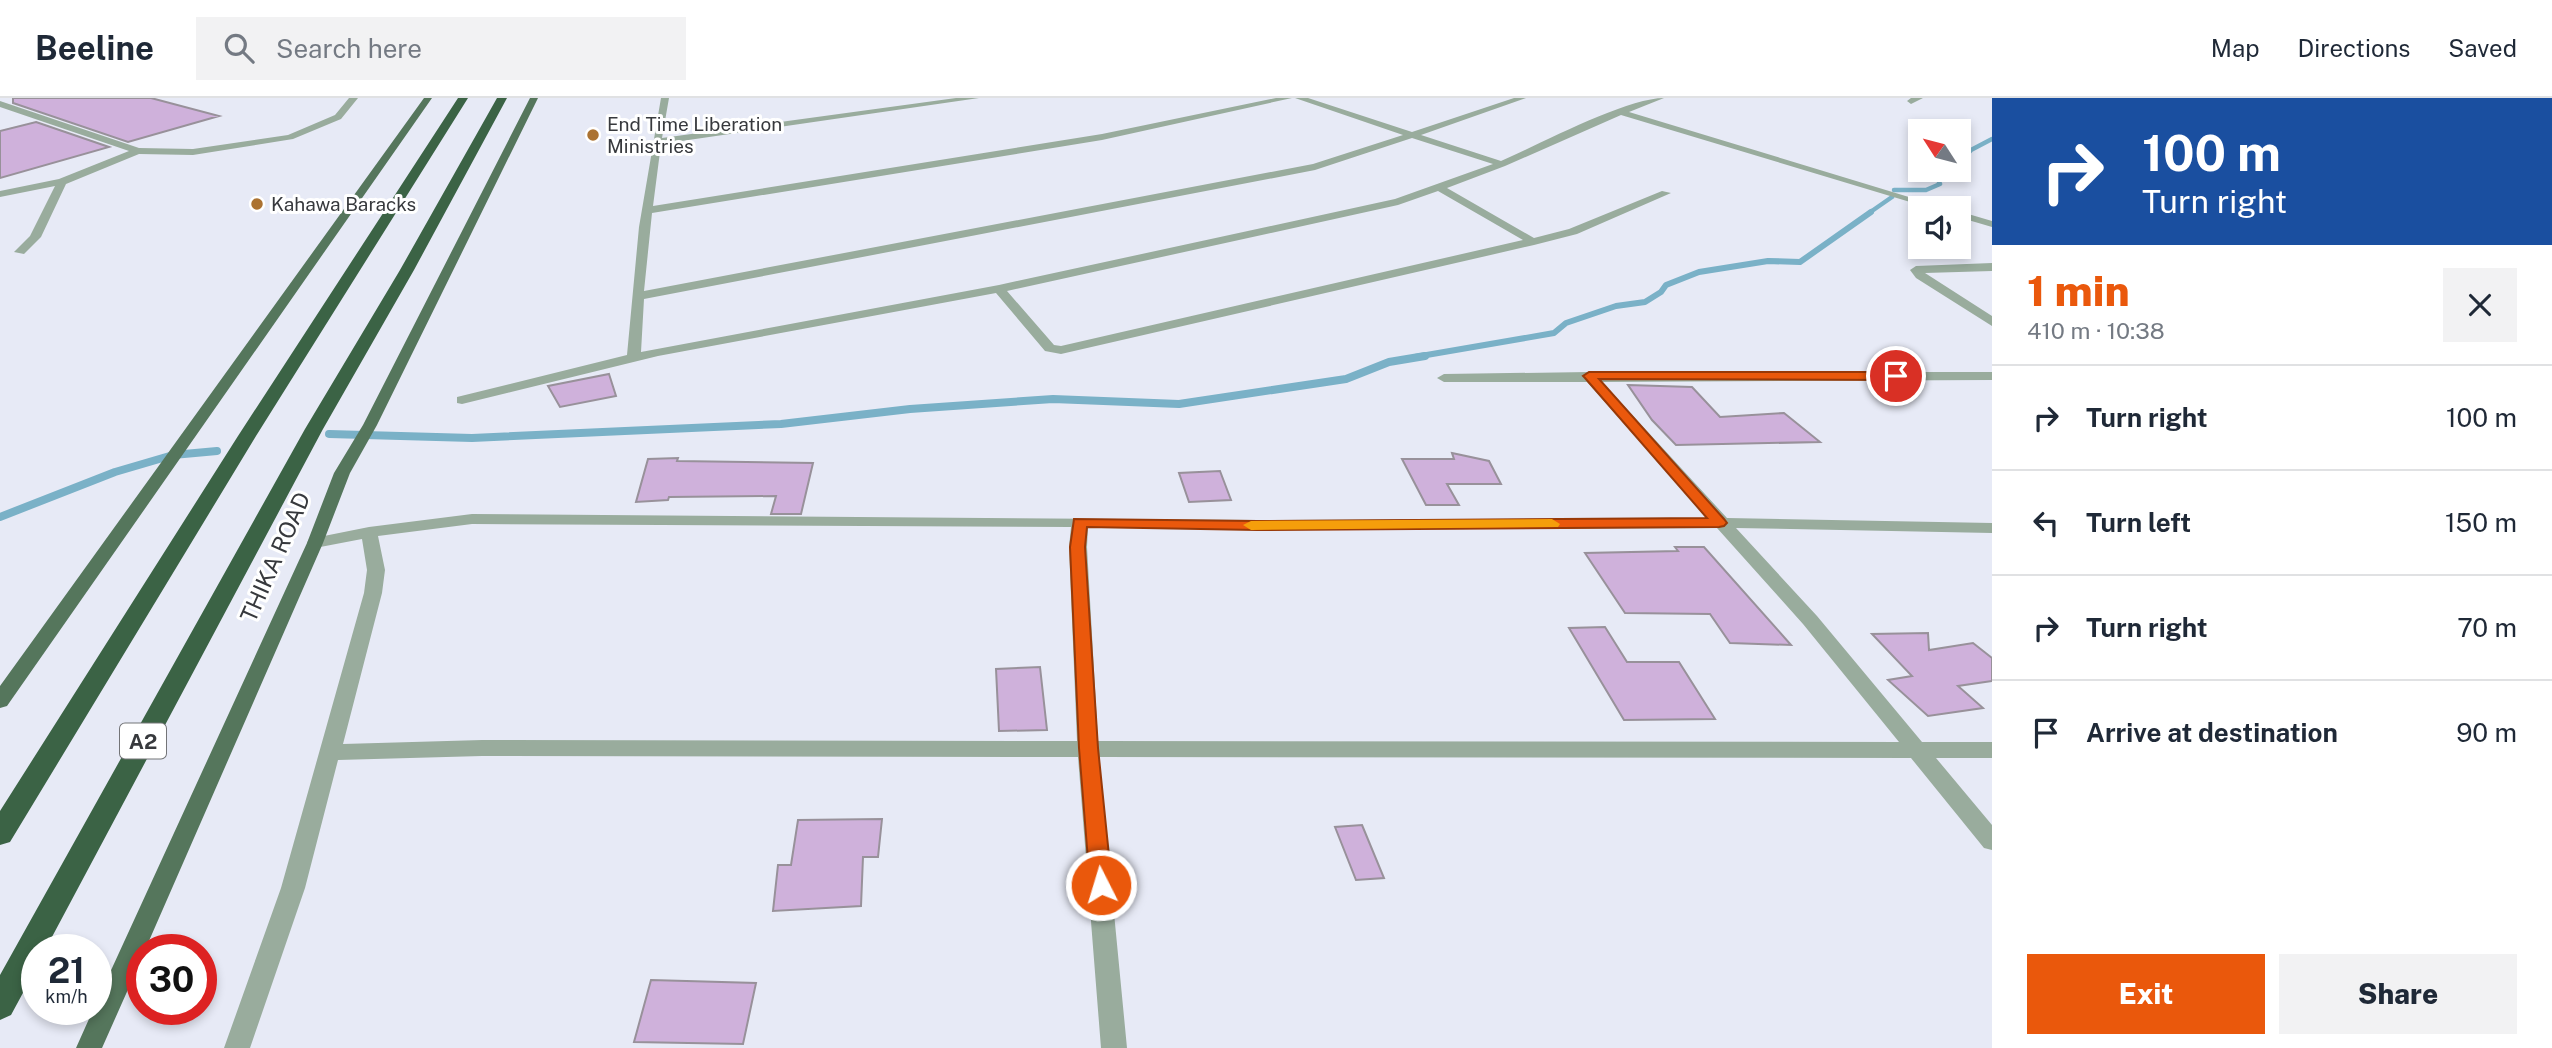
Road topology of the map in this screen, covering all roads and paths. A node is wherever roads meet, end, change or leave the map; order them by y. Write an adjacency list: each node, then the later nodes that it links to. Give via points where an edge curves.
1 (354, 98): 17 (street, via 338,117 290,137 193,152)
2 (428, 98): 43 (main road)
3 (463, 98): 48 (highway)
4 (502, 98): 50 (highway, THIKA ROAD / A2, via 314,429)
5 (534, 98): 42 (main road, THIKA ROAD, via 342,472)
6 (665, 98): 16 (street)
7 (975, 98): 16 (street)
8 (1288, 98): 24 (street, via 1102,137)
9 (1299, 98): 15 (street)
10 (1522, 98): 15 (street)
11 (1637, 98): 12 (street)
12 (1655, 100): 14 (street)
13 (0, 104): 17 (street)
14 (1620, 113): 18 (street); 23 (street)
15 (1414, 136): 18 (street); 31 (street, via 1315,167)
16 (656, 142): 24 (street)
17 (138, 151): 19 (street)
18 (1502, 164): 20 (street)
19 (62, 182): 22 (street); 28 (street, via 35,237)
20 (1440, 188): 27 (street); 30 (street, via 1398,202)
21 (1666, 193): 27 (street, via 1573,232)
22 (0, 194)
23 (1908, 198)
24 (649, 210): 31 (street)
25 (1971, 218): 26 (street)
26 (1992, 224)
27 (1534, 242): 30 (street, via 1061,350 1050,348)
28 (20, 252)
29 (1992, 268): 32 (street, via 1916,270)
30 (999, 289): 33 (street)
31 (638, 296): 33 (street)
32 (1992, 322)
33 (634, 357): 37 (street)
34 (1589, 376): 35 (street); 36 (street); 39 (street)
35 (1992, 376)
36 (1444, 378)
37 (462, 400)
38 (1080, 522): 39 (street); 41 (street, via 472,519); 44 (street)
39 (1719, 523): 40 (street); 45 (street, via 1810,620)
40 (1992, 528)
41 (369, 532): 42 (street); 47 (street, via 376,570 373,593)
42 (315, 543): 51 (main road, THIKA ROAD)
43 (0, 701)
44 (1088, 748): 45 (street); 47 (street); 53 (street)
45 (1919, 750): 46 (street); 49 (street)
46 (1992, 750)
47 (331, 752): 52 (street, via 293,888)
48 (0, 834)
49 (1992, 841)
50 (0, 1005)
51 (89, 1048)
52 (237, 1048)
53 (1114, 1048)

